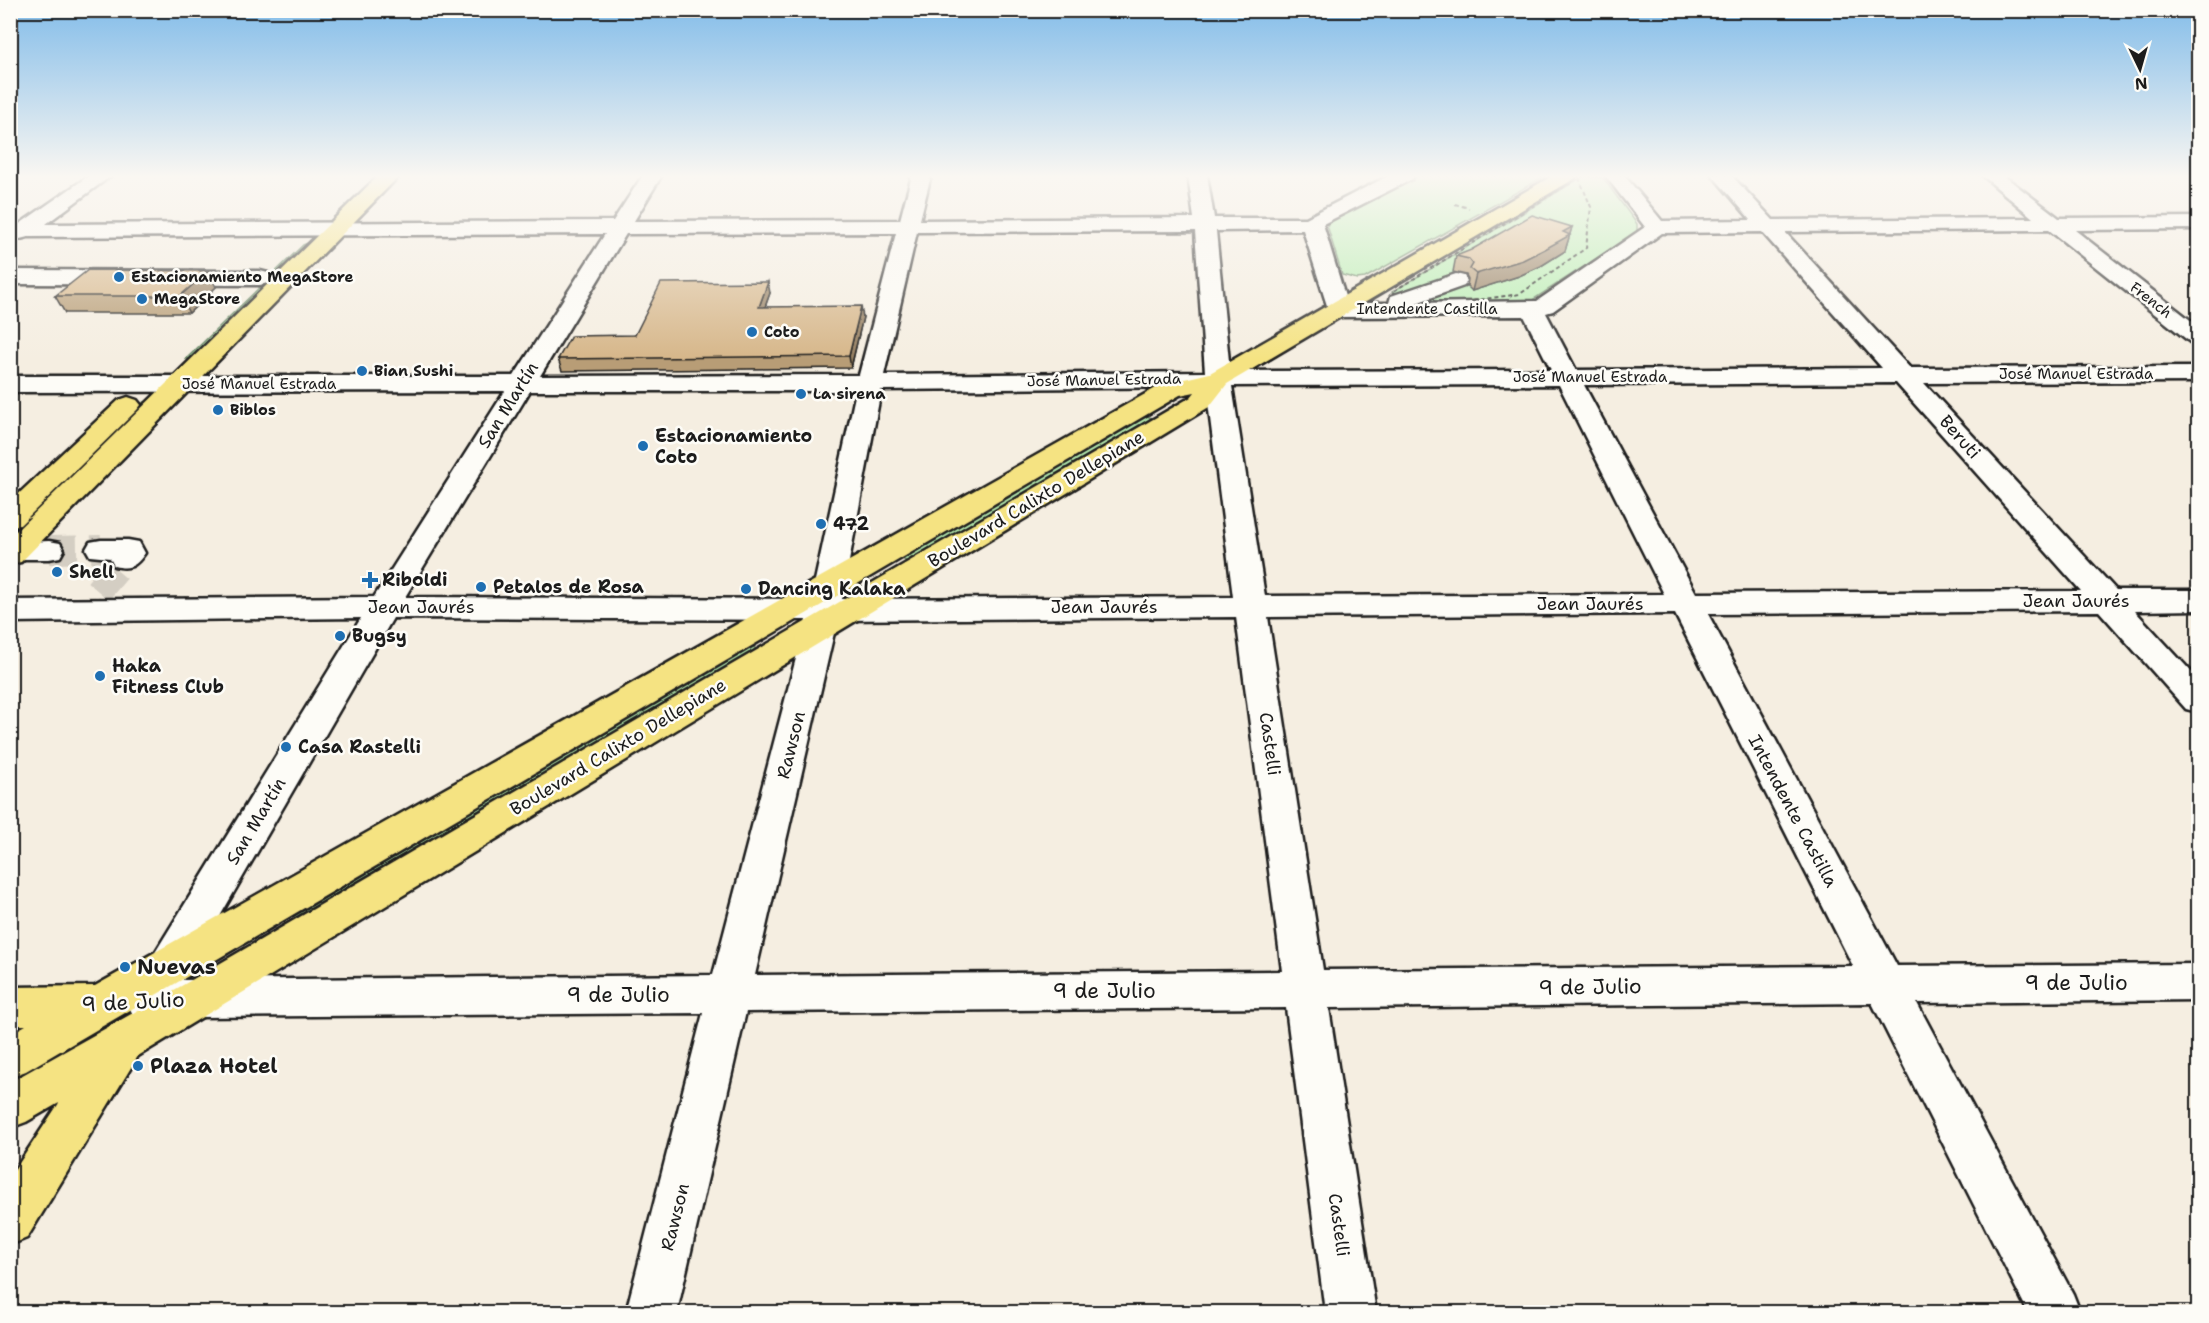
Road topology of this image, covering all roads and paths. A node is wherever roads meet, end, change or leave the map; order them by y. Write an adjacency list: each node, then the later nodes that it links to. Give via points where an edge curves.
1 (302, 237): 13 (main road)
2 (327, 237): 27 (main road)
3 (613, 237): 28 (street, San Martín)
4 (905, 237): 24 (street, Rawson)
5 (1206, 237): 23 (street, Castelli)
6 (1316, 237): 17 (street, Intendente Castilla)
7 (1466, 237): 17 (main road, Boulevard Calixto Dellepiane)
8 (1587, 237): 15 (path, via 1586,248 1521,294)
9 (1647, 237): 16 (street, Intendente Castilla, via 1545,306)
10 (1778, 237): 21 (street, Beruti)
11 (2070, 237): 19 (street, French)
12 (10, 277): 13 (street)
13 (260, 278): 26 (main road)
14 (1456, 281): 18 (street)
15 (1470, 301)
16 (1532, 309): 18 (street, Intendente Castilla); 22 (street, Intendente Castilla)
17 (1338, 310): 18 (street, Intendente Castilla); 23 (main road, Boulevard Calixto Dellepiane)
18 (1375, 310)
19 (2199, 337)
20 (2199, 374): 21 (street, José Manuel Estrada)
21 (1903, 375): 22 (street, José Manuel Estrada); 33 (street, Beruti)
22 (1567, 377): 23 (street, José Manuel Estrada); 34 (street, Intendente Castilla)
23 (1218, 379): 24 (street, José Manuel Estrada); 35 (street, Castelli); 37 (main road, Boulevard Calixto Dellepiane, via 1172,389)
24 (870, 383): 28 (street, José Manuel Estrada); 37 (street, Rawson)
25 (10, 384): 26 (street, José Manuel Estrada)
26 (150, 384): 27 (street, José Manuel Estrada); 29 (main road)
27 (181, 384): 28 (street, José Manuel Estrada); 31 (main road)
28 (522, 384): 36 (street, San Martín)
29 (10, 519)
30 (49, 550): 31 (street)
31 (13, 553)
32 (2199, 600): 33 (street, Jean Jaurés)
33 (2108, 601): 34 (street, Jean Jaurés); 39 (street, Beruti)
34 (1685, 603): 35 (street, Jean Jaurés); 42 (street, Intendente Castilla)
35 (1250, 606): 37 (street, Jean Jaurés); 43 (street, Castelli)
36 (383, 607): 37 (street, Jean Jaurés); 38 (street, Jean Jaurés, via 90,600); 40 (street, San Martín)
37 (822, 608): 40 (main road, Boulevard Calixto Dellepiane); 44 (street, Rawson); 45 (main road, Boulevard Calixto Dellepiane)
38 (10, 610)
39 (2199, 700)
40 (170, 964): 46 (street, San Martín); 48 (main road, Boulevard Calixto Dellepiane)
41 (2199, 982): 42 (street, 9 de Julio)
42 (1884, 984): 43 (street, 9 de Julio); 54 (street, Intendente Castilla)
43 (1305, 989): 44 (street, 9 de Julio); 53 (street, Castelli)
44 (729, 994): 45 (street, 9 de Julio); 52 (street, Rawson)
45 (198, 998): 46 (street, 9 de Julio); 48 (main road, Boulevard Calixto Dellepiane)
46 (148, 1002): 48 (main road, San Martín)
47 (10, 1006): 48 (main road, 9 de Julio)
48 (114, 1022): 49 (main road, Boulevard Calixto Dellepiane); 50 (main road, Boulevard Calixto Dellepiane); 51 (main road, San Martín)
49 (10, 1057)
50 (10, 1107)
51 (10, 1221)
52 (651, 1312)
53 (1351, 1312)
54 (2055, 1312)

